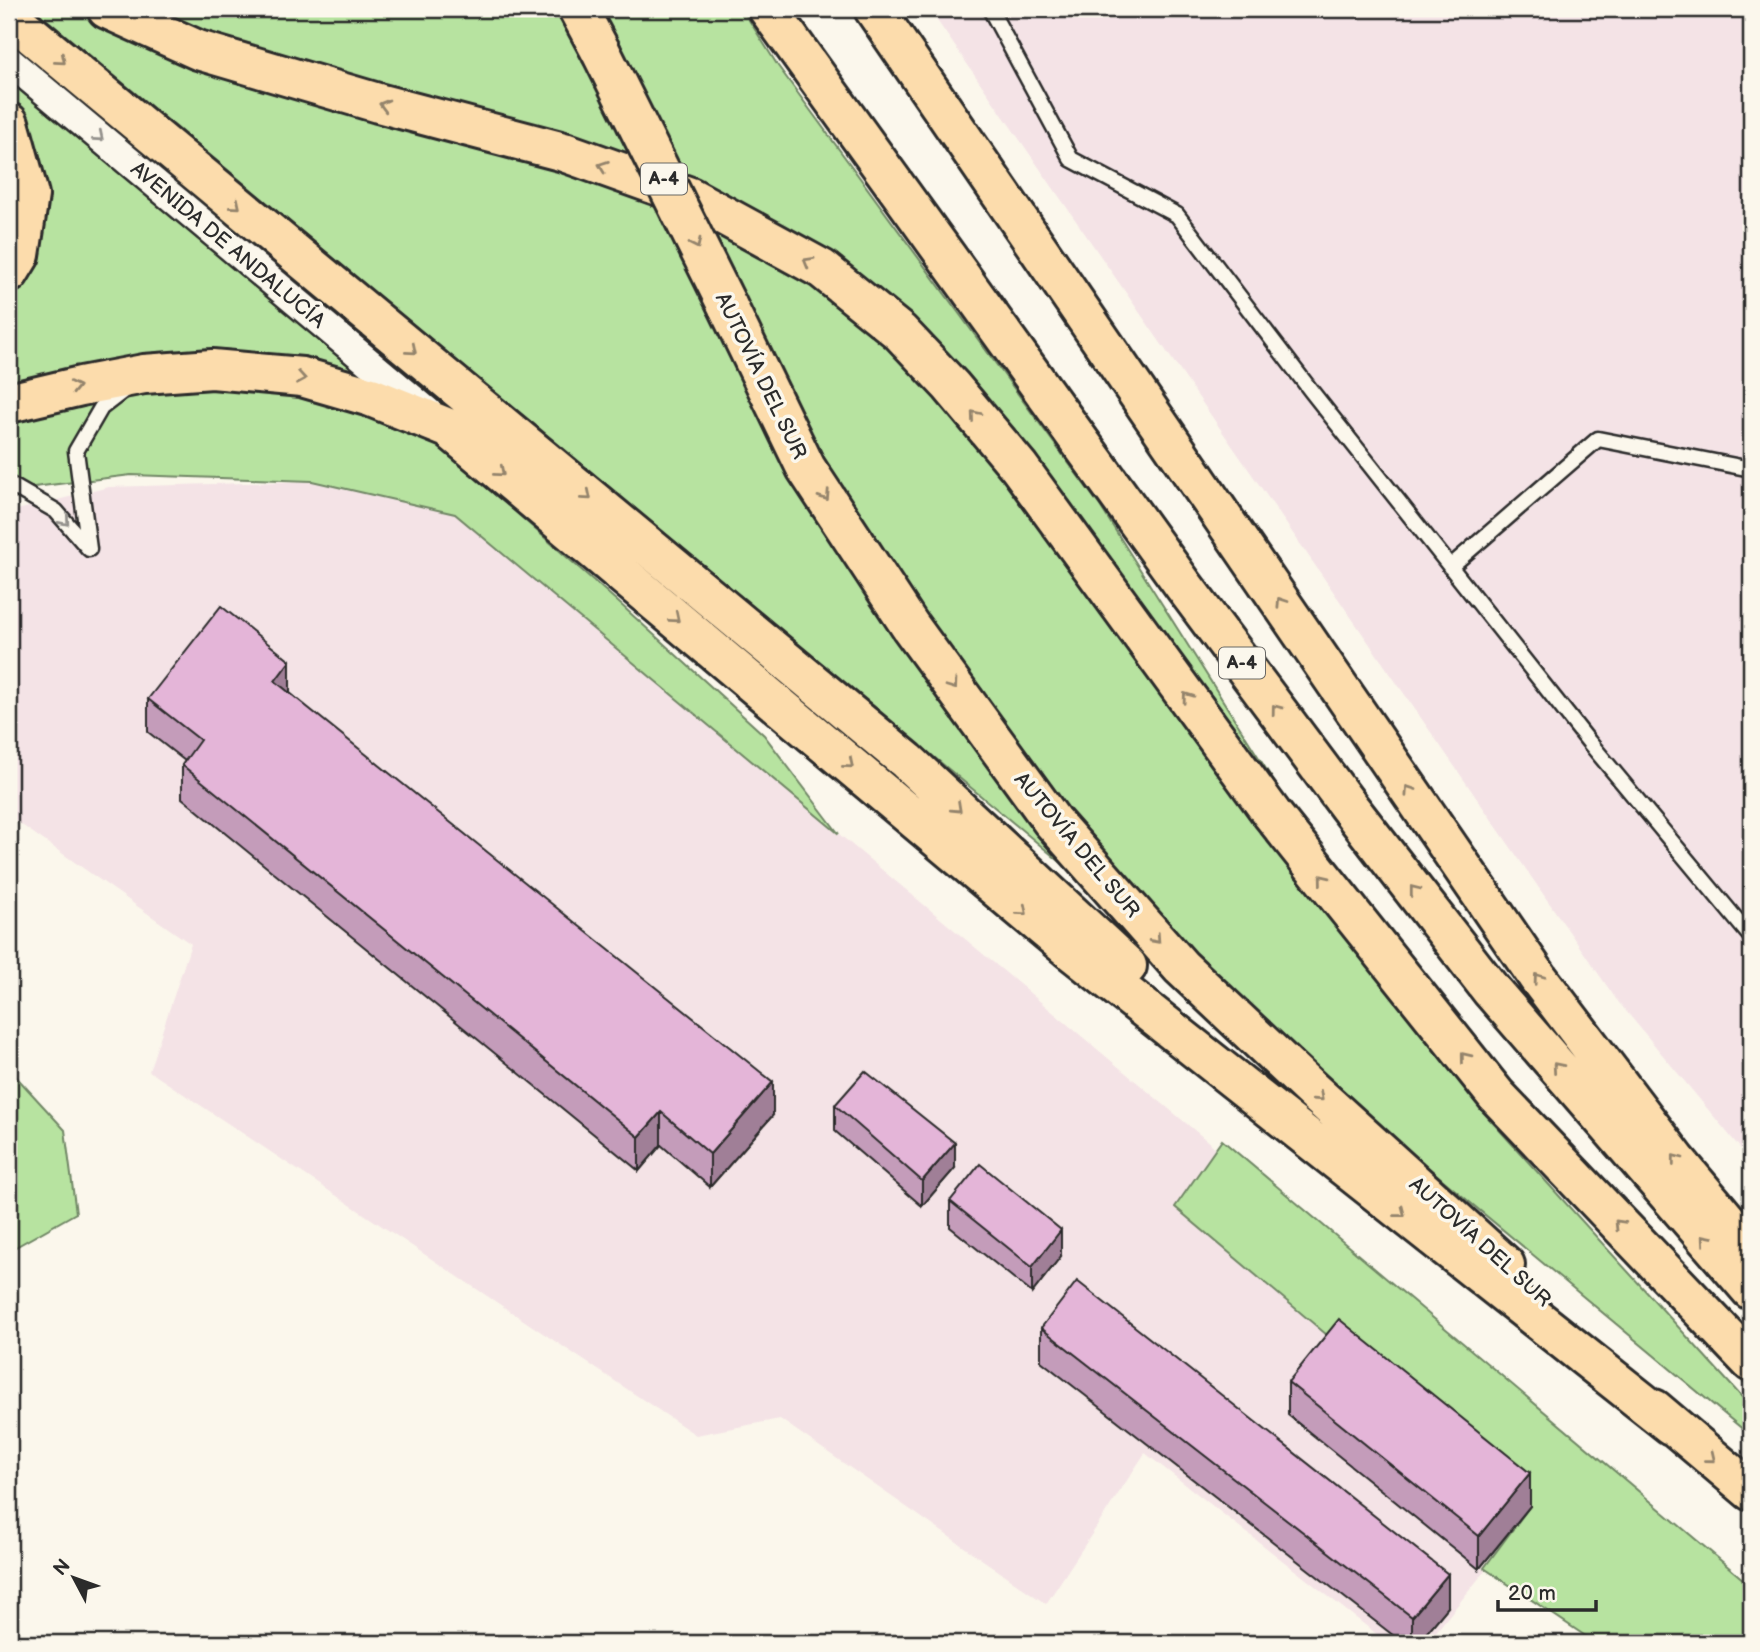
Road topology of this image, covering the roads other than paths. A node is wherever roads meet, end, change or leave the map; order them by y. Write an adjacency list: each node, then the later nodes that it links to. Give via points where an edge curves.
1 (107, 9): 20 (highway, one-way to 1, via 1496,1095 1272,814 1019,467 900,332 821,270 690,197 564,152 198,50)
2 (578, 9): 21 (highway, AUTOVÍA DEL SUR / A-4, one-way to 21, bridge, via 806,468 910,626 1052,821 1181,967 1549,1306)
3 (768, 9): 19 (highway, A-4, one-way to 3, via 1491,990 1349,807)
4 (990, 9): 15 (lane, via 1071,159 1177,215)
5 (9, 16): 17 (highway, one-way to 17, via 907,761)
6 (883, 19): 18 (highway, one-way to 6, via 1677,1161 1539,979)
7 (9, 61): 12 (street, AVENIDA DE ANDALUCÍA, one-way to 12)
8 (9, 122): 9 (highway, via 29,195 20,255)
9 (9, 273)
10 (144, 374): 11 (highway, one-way to 10); 12 (highway, one-way to 12, via 212,369 302,377 371,397); 14 (lane, one-way to 10, via 56,511 89,549 76,452 101,408)
11 (9, 403)
12 (448, 428): 17 (highway, one-way to 17, via 1068,948)
13 (1751, 469): 15 (lane, via 1598,439)
14 (9, 484)
15 (1450, 567): 16 (lane)
16 (1751, 937)
17 (1347, 1171): 21 (highway, one-way to 21)
18 (1751, 1248)
19 (1751, 1290)
20 (1751, 1362)
21 (1671, 1425): 22 (highway, AUTOVÍA DEL SUR / A-4, one-way to 22)
22 (1751, 1491)

